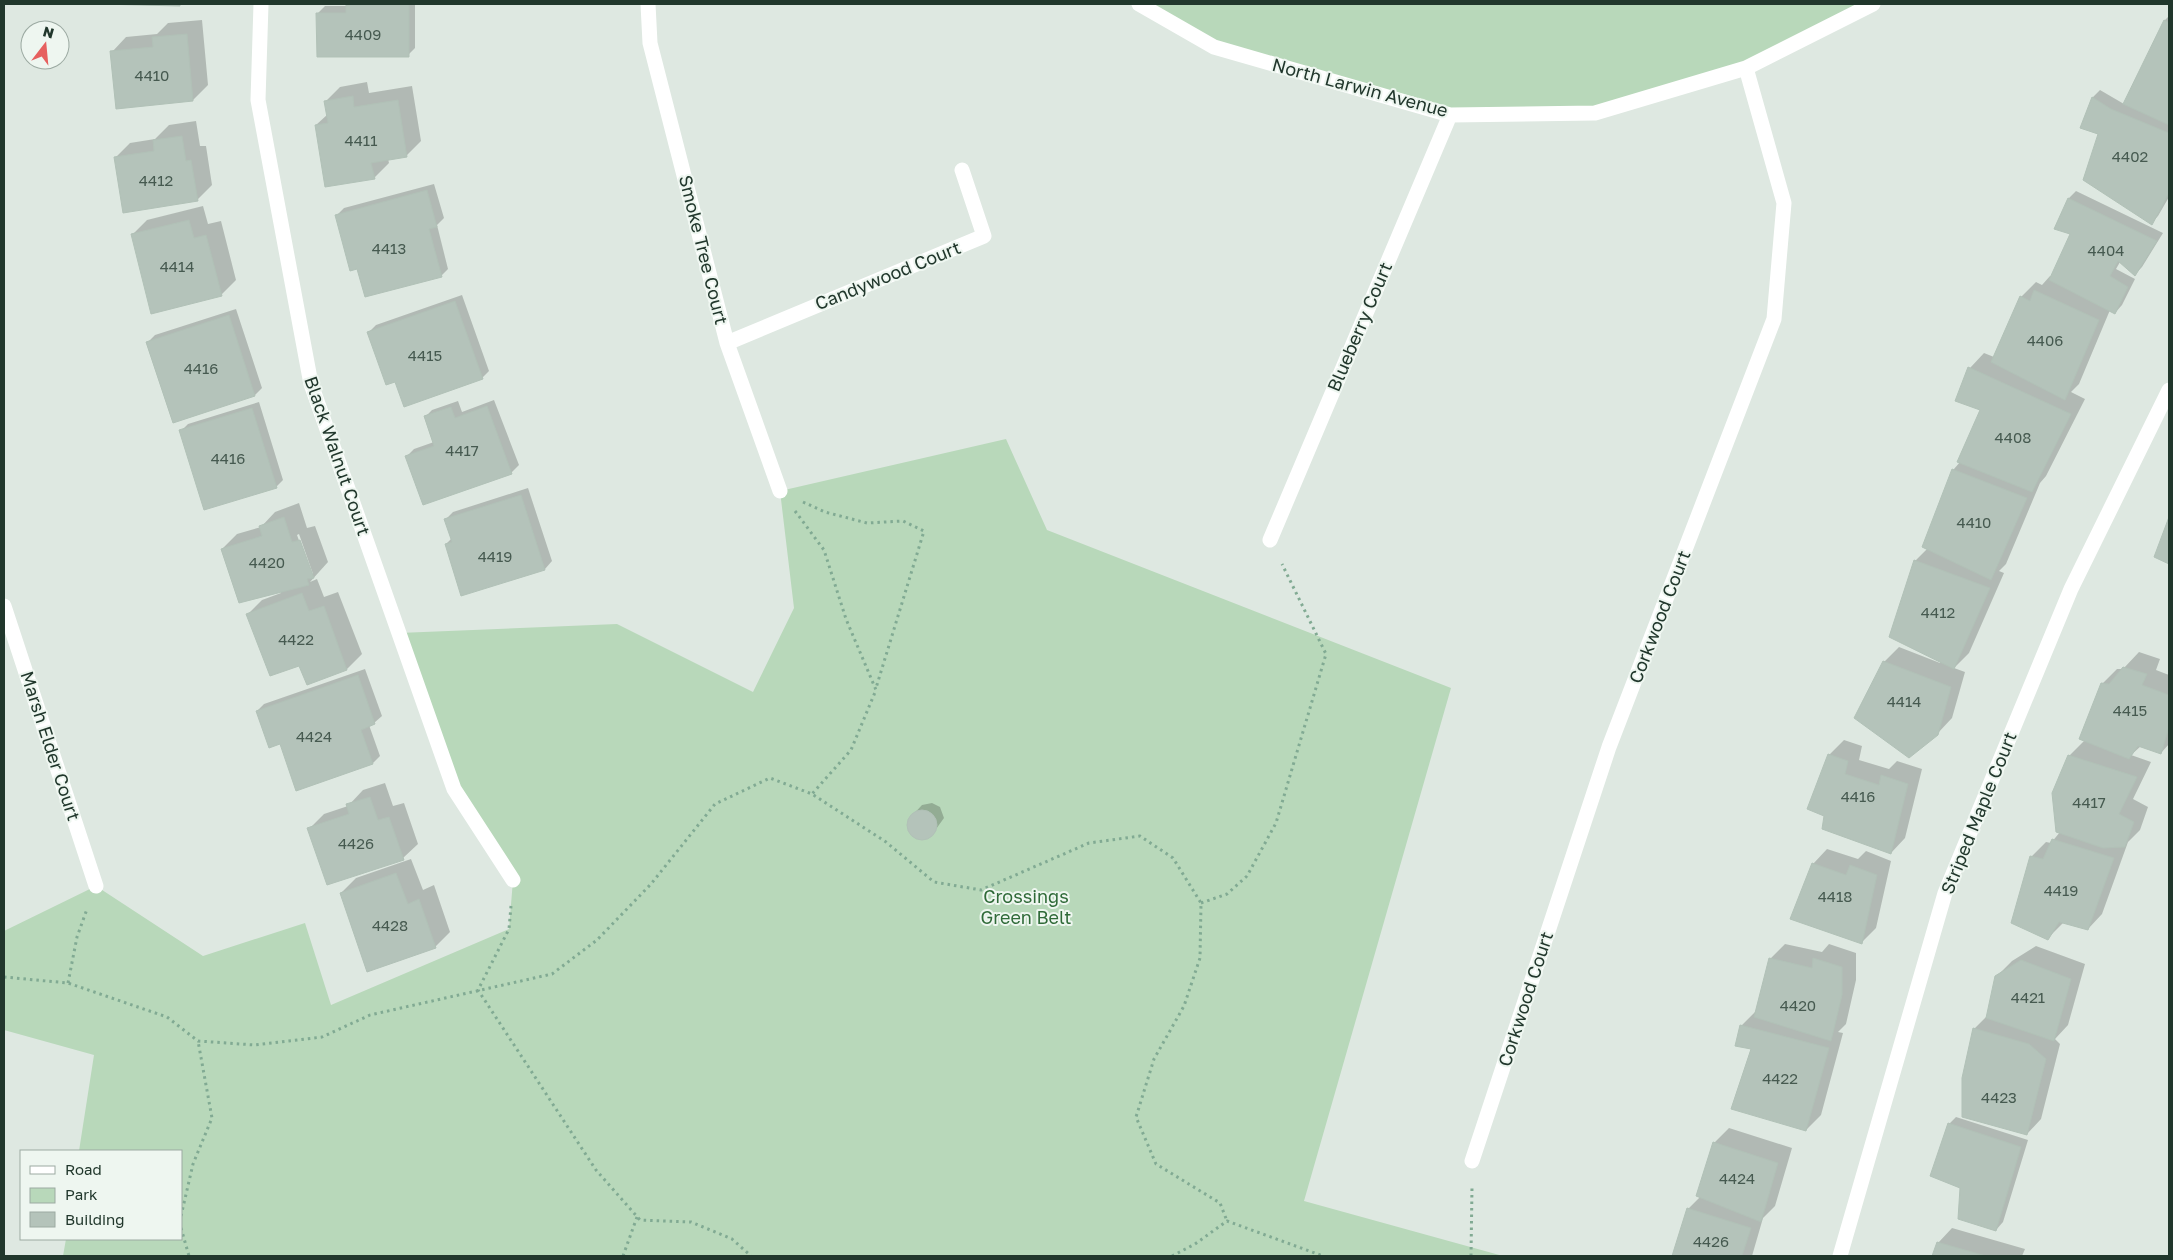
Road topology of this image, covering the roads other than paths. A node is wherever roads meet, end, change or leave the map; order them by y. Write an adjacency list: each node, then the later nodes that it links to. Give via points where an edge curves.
1 (261, 4): 13 (street, Black Walnut Court, via 258,100 310,384 454,790)
2 (648, 4): 8 (street, Smoke Tree Court, via 650,43)
3 (1139, 4): 6 (street, North Larwin Avenue, via 1214,47)
4 (1873, 4): 5 (street, North Larwin Avenue)
5 (1746, 68): 6 (street, North Larwin Avenue, via 1594,113); 15 (street, Corkwood Court, via 1784,203 1774,319 1609,747)
6 (1450, 115): 11 (street, Blueberry Court)
7 (962, 170): 8 (street, Candywood Court, via 984,236)
8 (727, 343): 10 (street, Smoke Tree Court)
9 (2169, 390): 16 (street, Striped Maple Court, via 2072,588 1945,893)
10 (780, 491)
11 (1270, 540)
12 (4, 606): 14 (street, Marsh Elder Court)
13 (513, 880)
14 (96, 886)
15 (1472, 1161)
16 (1840, 1256)

